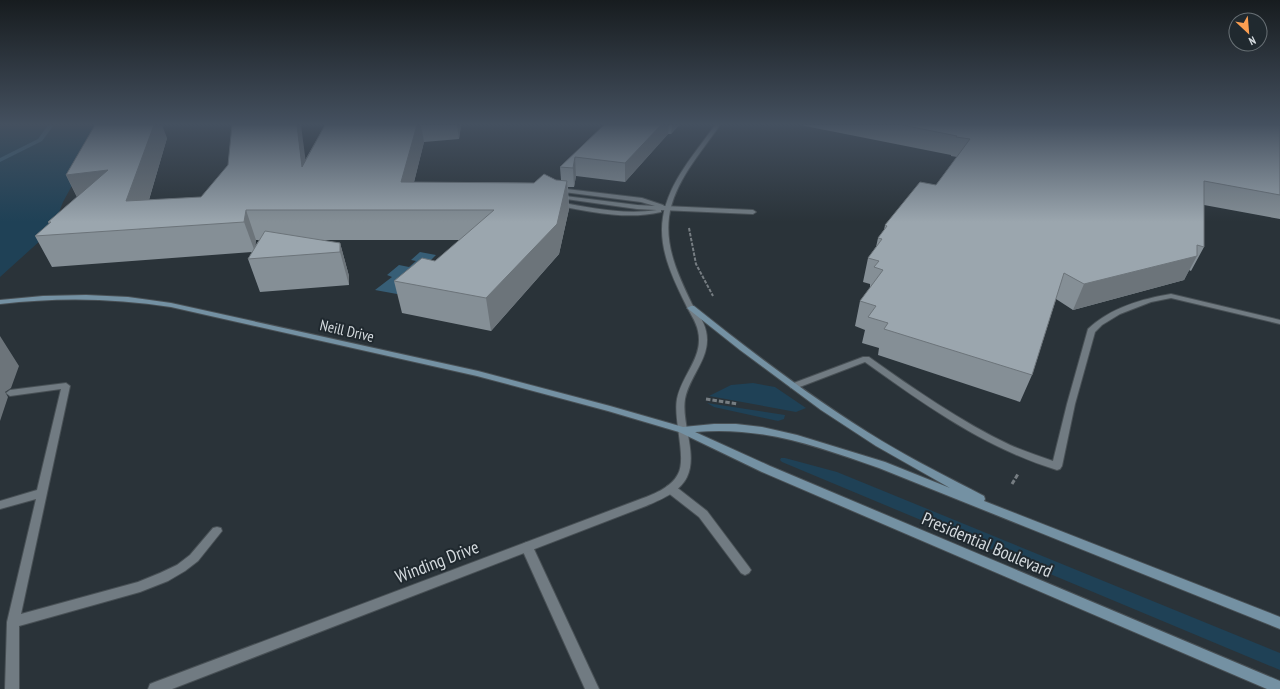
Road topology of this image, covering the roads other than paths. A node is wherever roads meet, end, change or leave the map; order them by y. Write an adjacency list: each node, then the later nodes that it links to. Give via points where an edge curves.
1 (696, 157): 4 (street, via 678,183)
2 (550, 192): 4 (street, via 561,197)
3 (551, 201): 4 (street, via 575,207 633,213 648,214)
4 (668, 209): 5 (street); 7 (street, via 668,256)
5 (753, 212)
6 (0, 302): 11 (main road, Neill Drive, via 79,296 171,305 485,376)
7 (691, 308): 9 (main road); 11 (street, via 703,332 703,343 701,355 681,398)
8 (1280, 322): 9 (street, via 1171,296 1150,300 1117,312 1099,323 1091,331 1057,466 1008,448 976,432 894,380 866,359)
9 (794, 386): 15 (main road, via 874,440)
10 (10, 393): 13 (street, via 66,386)
11 (682, 430): 12 (street, Winding Drive, via 686,453 683,476); 15 (main road, via 743,428 782,433 882,465); 21 (main road, Presidential Boulevard, via 766,469)
12 (671, 489): 17 (street, Winding Drive, via 642,503); 18 (street, via 703,514)
13 (41, 493): 14 (street); 19 (street)
14 (0, 505)
15 (1016, 518): 20 (main road)
16 (217, 532): 19 (street, via 194,558 164,577 140,587)
17 (527, 547): 23 (street, Winding Drive); 24 (street)
18 (745, 570)
19 (13, 622): 22 (street)
20 (1280, 623)
21 (1280, 688)
22 (12, 689)
23 (155, 689)
24 (592, 689)

